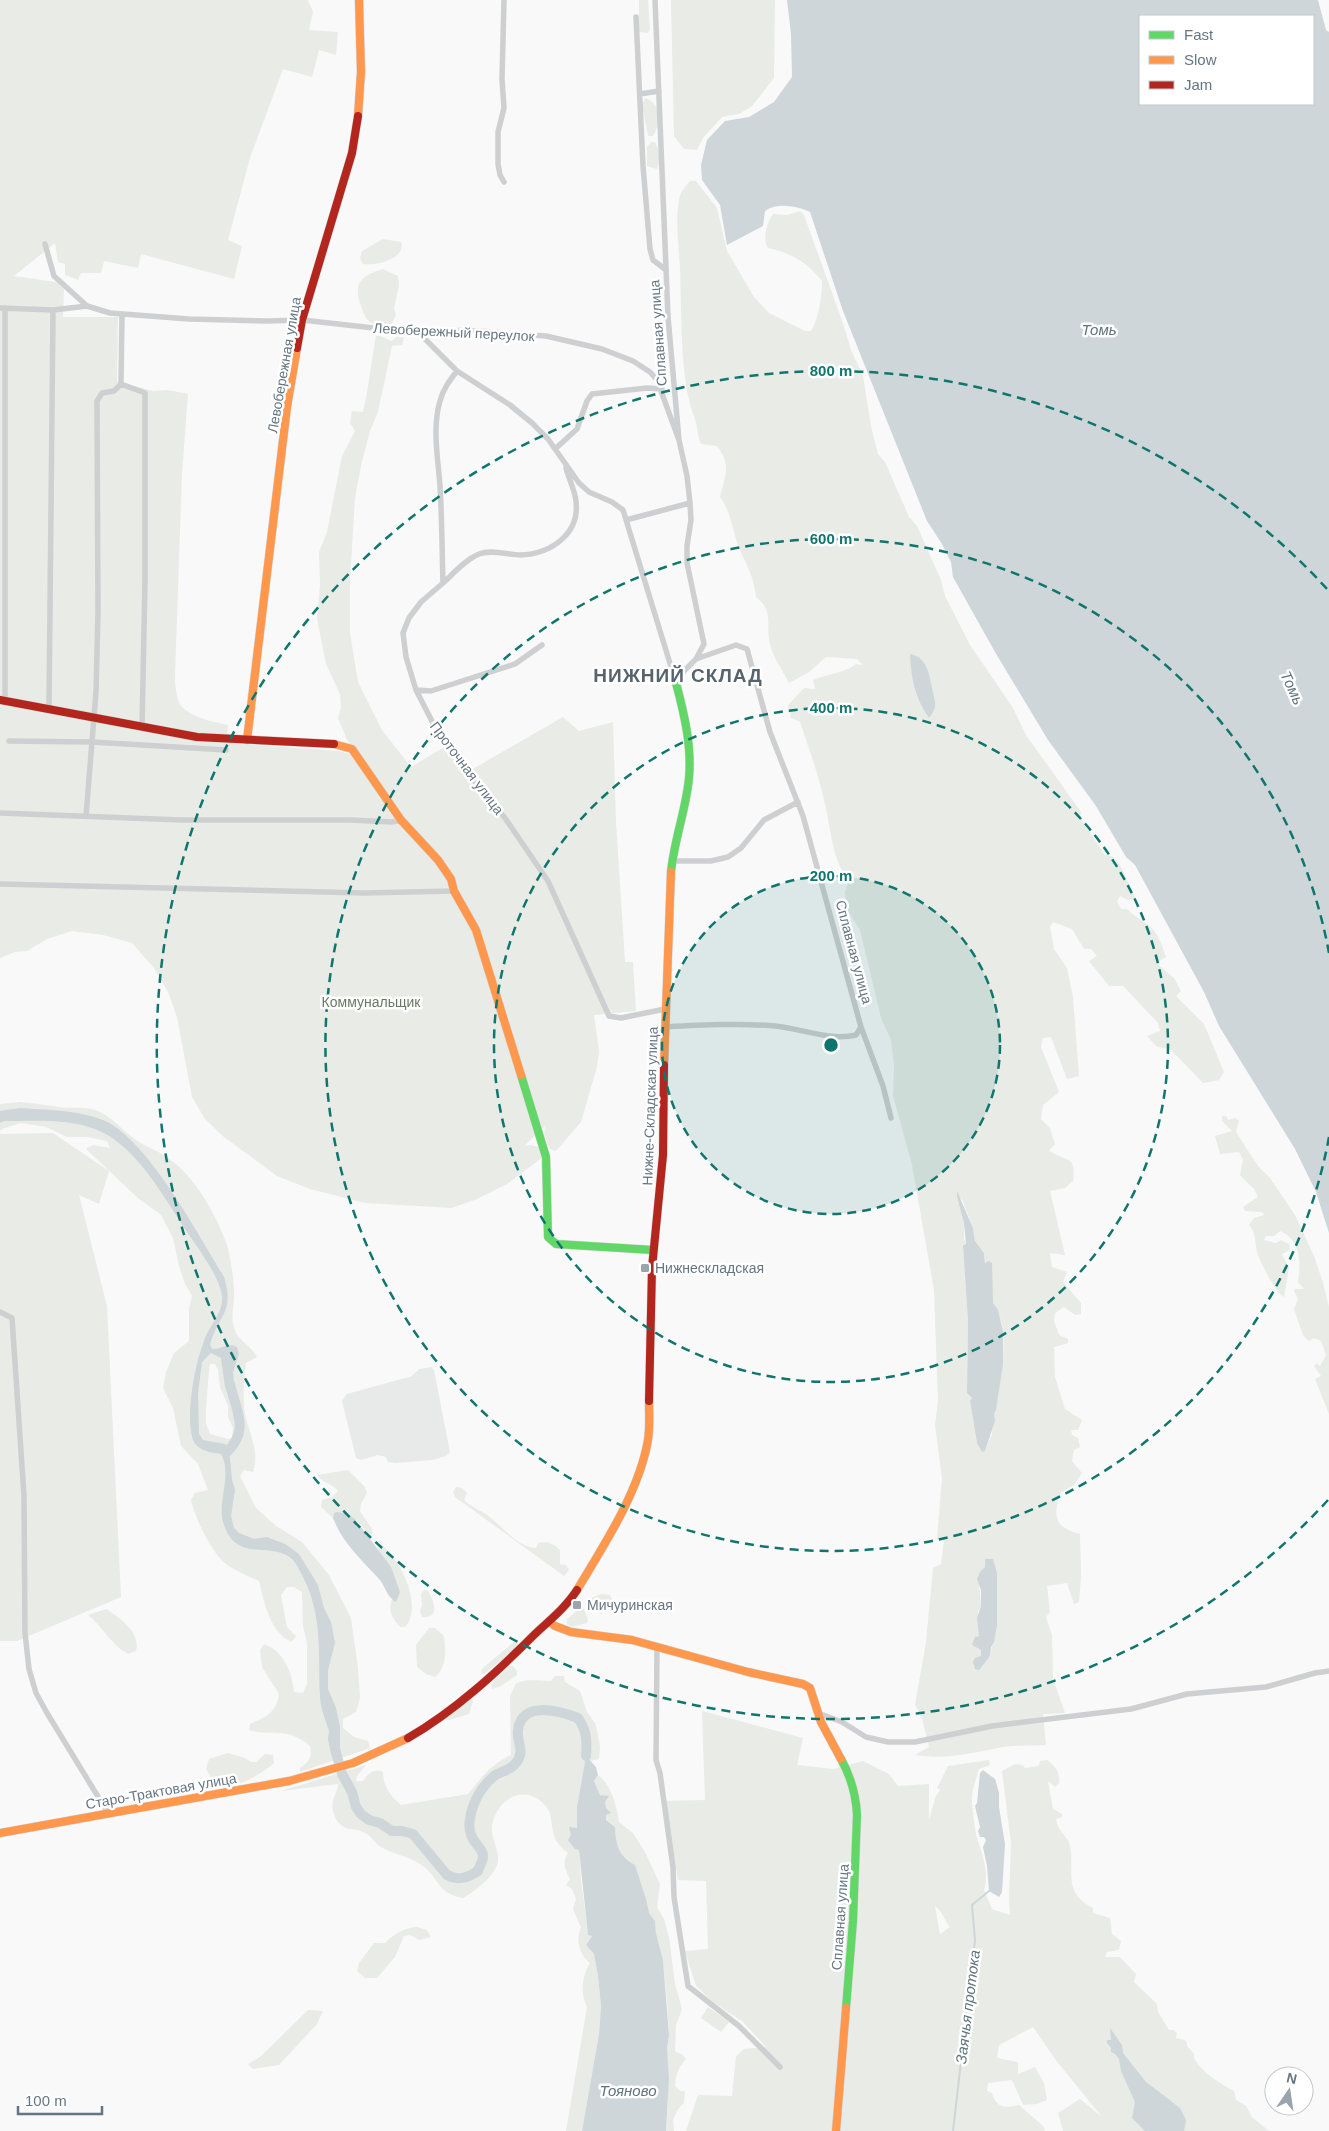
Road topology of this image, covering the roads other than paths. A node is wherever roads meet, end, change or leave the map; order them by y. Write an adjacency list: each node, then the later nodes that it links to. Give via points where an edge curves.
1 (359, 0): 14 (street, Левобережная улица, via 361,72 358,121 352,152)
2 (504, 0): 7 (street, via 504,108 498,132 498,164)
3 (655, 0): 5 (street, Сплавная улица)
4 (636, 16): 6 (street)
5 (659, 91): 6 (street); 9 (street, Сплавная улица)
6 (640, 94): 9 (street, via 650,254)
7 (504, 182)
8 (45, 244): 10 (street, via 54,276)
9 (666, 270): 19 (street, Сплавная улица)
10 (87, 306): 12 (street); 13 (street, Левобережный переулок)
11 (2, 308): 12 (street); 29 (street)
12 (53, 310): 30 (street)
13 (122, 314): 14 (street, Левобережный переулок, via 268,322); 17 (street)
14 (302, 320): 15 (street, Левобережный переулок); 33 (street, Левобережная улица, via 287,408)
15 (419, 333): 16 (street); 18 (street, Левобережный переулок, via 466,330 546,336 576,342 633,360 650,372)
16 (457, 371): 20 (street, via 510,404); 24 (street, via 447,384 437,416)
17 (121, 384): 31 (street, via 114,391 102,393 96,401 98,612); 32 (street, via 145,393)
18 (662, 389): 19 (street, Левобережный переулок); 20 (street, via 592,394 578,429)
19 (680, 440): 22 (street, Сплавная улица)
20 (555, 449): 21 (street)
21 (565, 464): 23 (street, via 589,492 618,505); 24 (street, Проточная улица, via 576,510 573,526 563,538 548,550 535,553 479,554)
22 (690, 503): 23 (street); 26 (street, Сплавная улица, via 686,563 704,644)
23 (626, 520): 27 (street)
24 (443, 583): 28 (street, Проточная улица, via 421,602 403,633)
25 (542, 645): 28 (street, via 515,664 431,691)
26 (696, 659): 27 (street); 37 (street, Сплавная улица, via 736,646 747,650 770,732)
27 (676, 683): 41 (street, Нижне-Складская улица, via 685,717 690,762 687,797)
28 (416, 690): 44 (street, Проточная улица, via 435,727 536,860 609,1016 621,1018)
29 (2, 700): 30 (street)
30 (49, 708): 31 (street)
31 (94, 718): 32 (street); 35 (street)
32 (142, 727): 33 (street, via 197,737)
33 (247, 740): 40 (street, via 345,745 352,749)
34 (10, 741): 35 (street)
35 (92, 742): 36 (street); 39 (street)
36 (226, 750)
37 (798, 802): 41 (street, via 764,820 741,848 728,857 711,861); 46 (street, Сплавная улица)
38 (0, 813): 39 (street)
39 (86, 816): 40 (street, via 181,820)
40 (401, 820): 43 (street, via 438,860 451,879)
41 (672, 861): 44 (street, Нижне-Складская улица)
42 (0, 884): 43 (street, via 354,893)
43 (454, 891): 48 (street, via 476,930 544,1151 548,1168 548,1237 556,1244)
44 (665, 1009): 45 (street, Нижне-Складская улица)
45 (664, 1026): 46 (street, via 760,1025 838,1037 856,1035); 48 (street, Нижне-Складская улица, via 663,1155)
46 (861, 1027): 47 (street, Сплавная улица)
47 (891, 1118)
48 (653, 1250): 50 (street, Нижне-Складская улица, via 646,1453 634,1486 606,1542 569,1602)
49 (0, 1312): 55 (street, via 12,1318 24,1496 25,1633 29,1669 47,1714)
50 (549, 1622): 51 (street, Сплавная улица, via 562,1630 617,1637); 54 (street, Нижне-Складская улица, via 457,1704 410,1737)
51 (657, 1648): 53 (street, Сплавная улица, via 804,1685 810,1688); 57 (street, via 656,1760 688,1986 739,2026)
52 (1329, 1671): 53 (street, via 1266,1687 1187,1694 1131,1710 992,1726 915,1742 871,1739)
53 (818, 1713): 58 (street, Сплавная улица, via 850,1775 857,1815 853,1921)
54 (354, 1763): 55 (street, Старо-Трактовая улица, via 289,1781)
55 (108, 1813): 56 (street, Старо-Трактовая улица)
56 (0, 1833)
57 (780, 2067)
58 (836, 2131)

